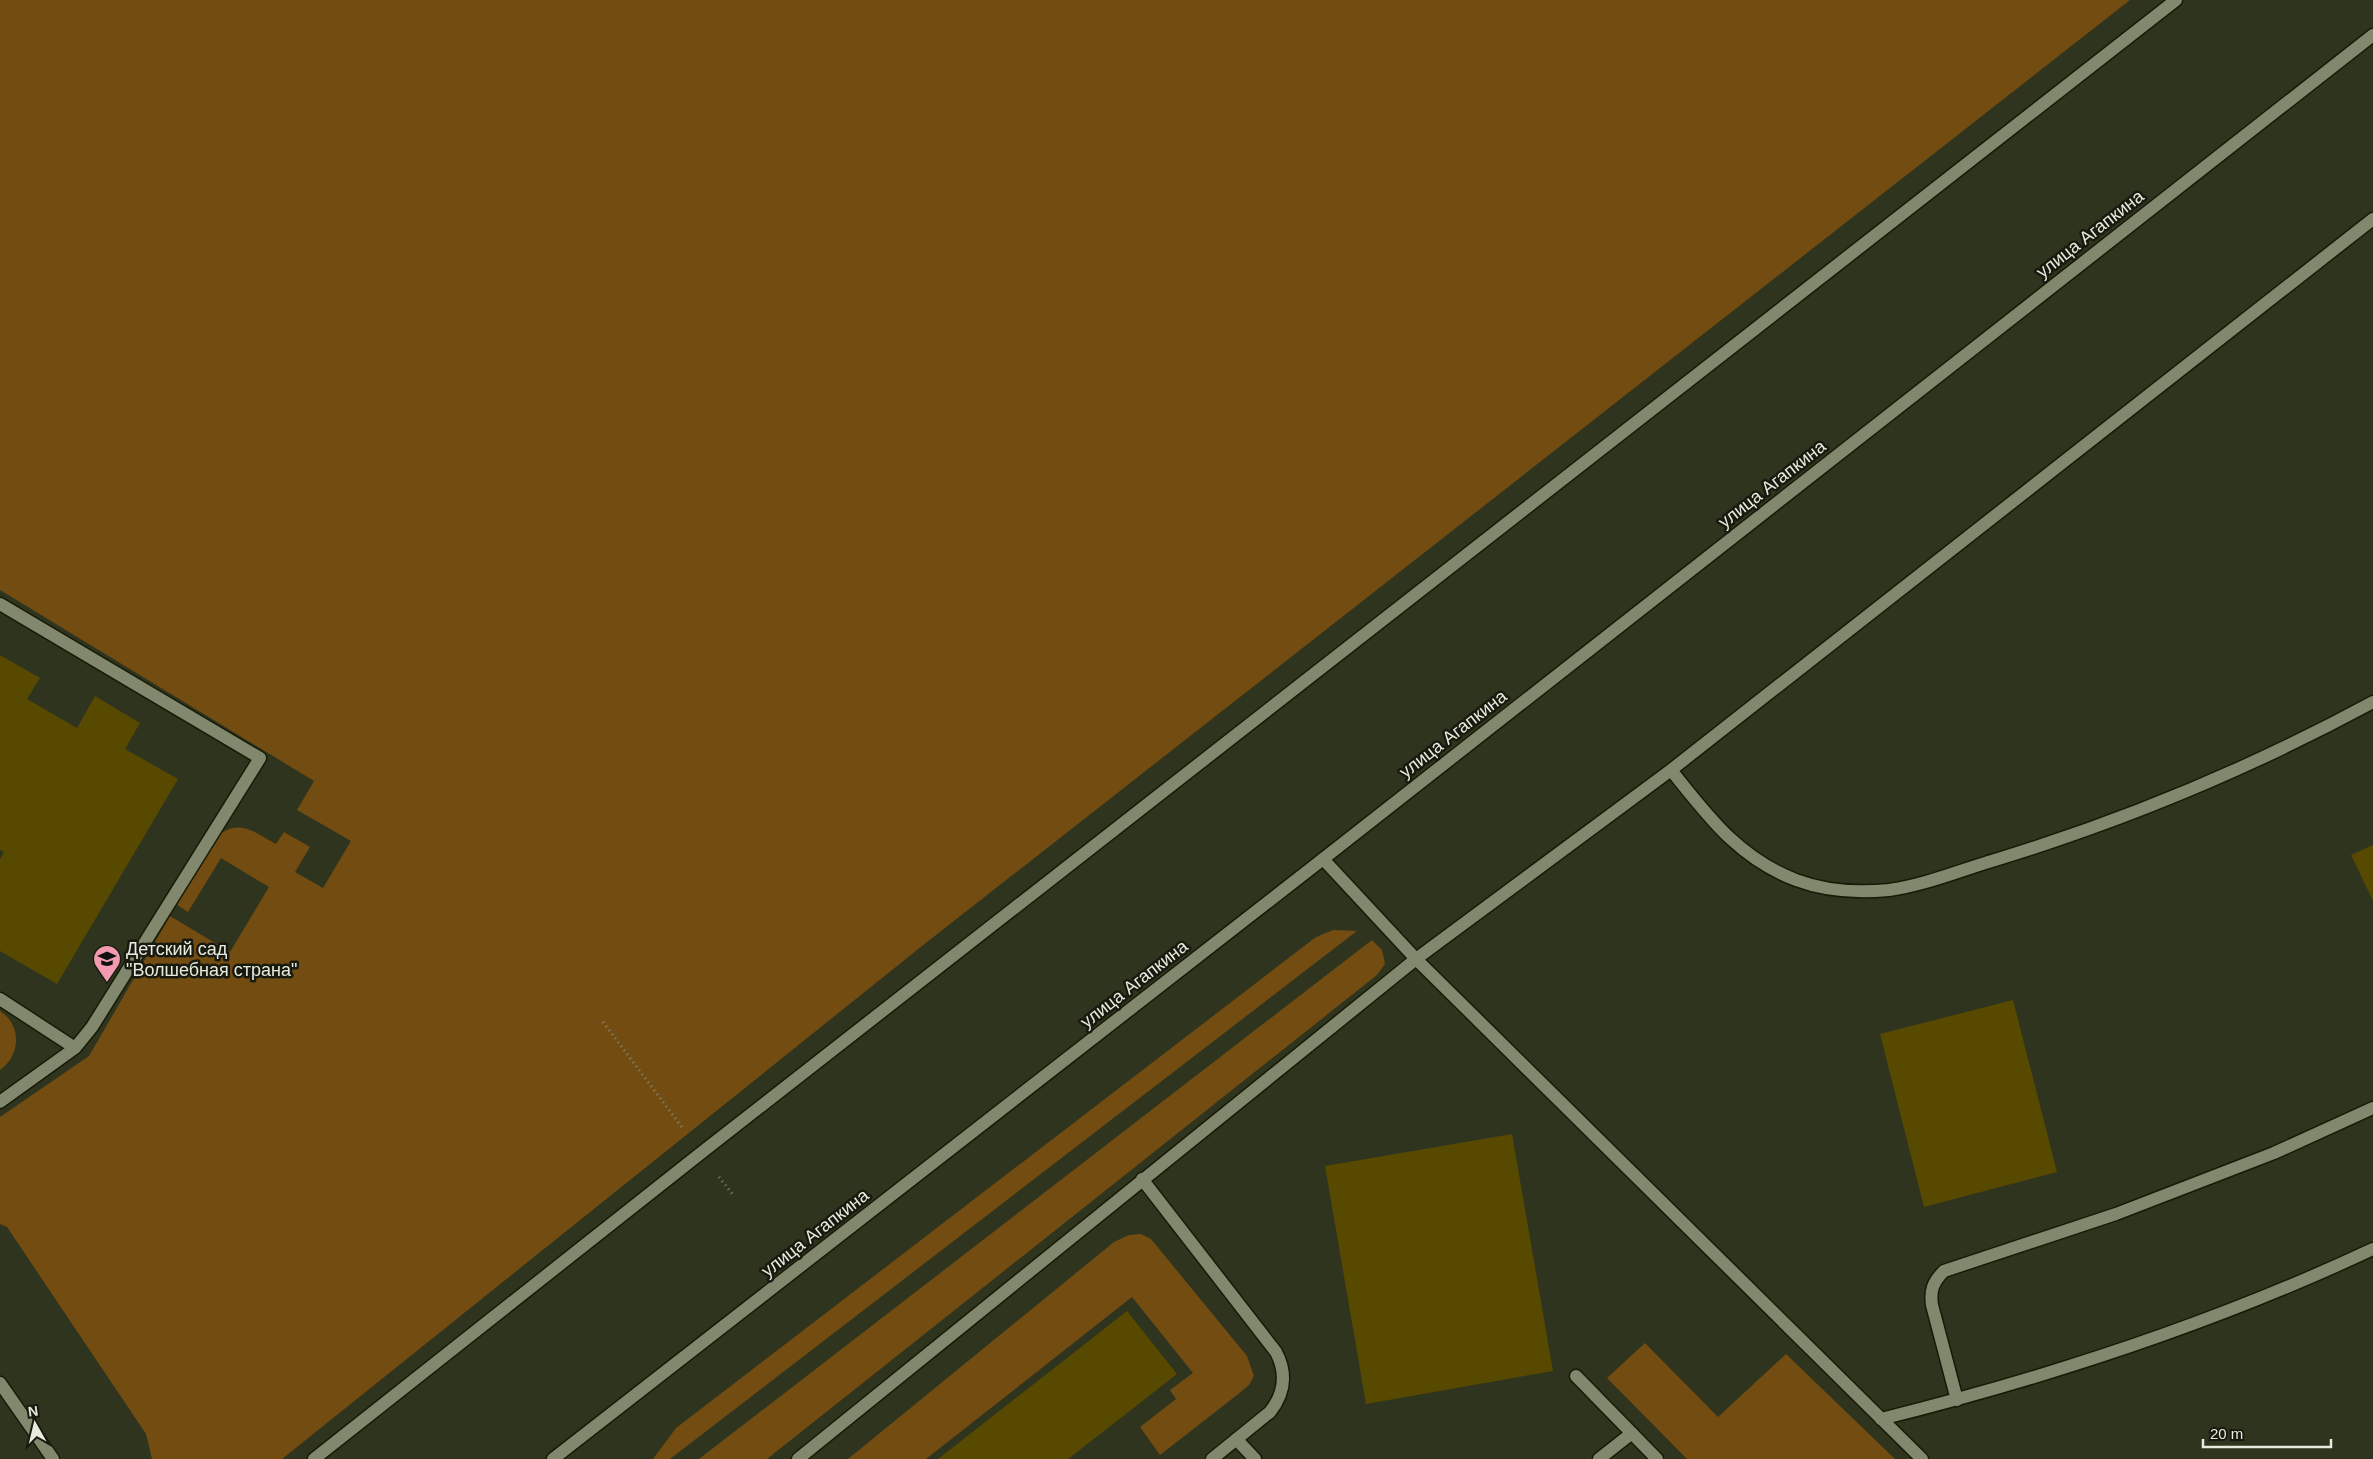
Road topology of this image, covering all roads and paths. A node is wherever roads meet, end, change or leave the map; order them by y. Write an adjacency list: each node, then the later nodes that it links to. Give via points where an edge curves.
1 (2176, 0): 14 (main road)
2 (2373, 34): 7 (main road, улица Агапкина)
3 (2373, 218): 6 (main road)
4 (0, 604): 11 (main road, via 260,758 92,1026)
5 (2373, 702): 6 (main road, via 2320,731 2189,791 2054,842 1889,890 1849,892 1822,888 1759,863 1718,828)
6 (1671, 770): 8 (main road)
7 (1323, 859): 8 (main road); 26 (main road, улица Агапкина)
8 (1416, 959): 15 (main road); 21 (main road)
9 (0, 999): 11 (main road)
10 (603, 1022): 14 (path)
11 (75, 1048): 12 (main road)
12 (0, 1102)
13 (2373, 1108): 20 (main road, via 2274,1153 2116,1214 1944,1271 1935,1280 1931,1292 1932,1305)
14 (701, 1153): 16 (path); 25 (main road)
15 (1142, 1179): 23 (main road, via 1281,1362 1284,1383 1277,1403); 27 (main road)
16 (734, 1196)
17 (2373, 1249): 20 (main road, via 2300,1283 2140,1344)
18 (1576, 1376): 22 (main road)
19 (0, 1384): 24 (main road)
20 (1957, 1400): 21 (main road)
21 (1881, 1420): 32 (main road)
22 (1632, 1433): 30 (main road); 31 (main road)
23 (1236, 1439): 28 (main road); 29 (main road)
24 (53, 1459)
25 (314, 1459)
26 (553, 1459)
27 (798, 1459)
28 (1212, 1459)
29 (1255, 1459)
30 (1598, 1459)
31 (1657, 1459)
32 (1922, 1459)

